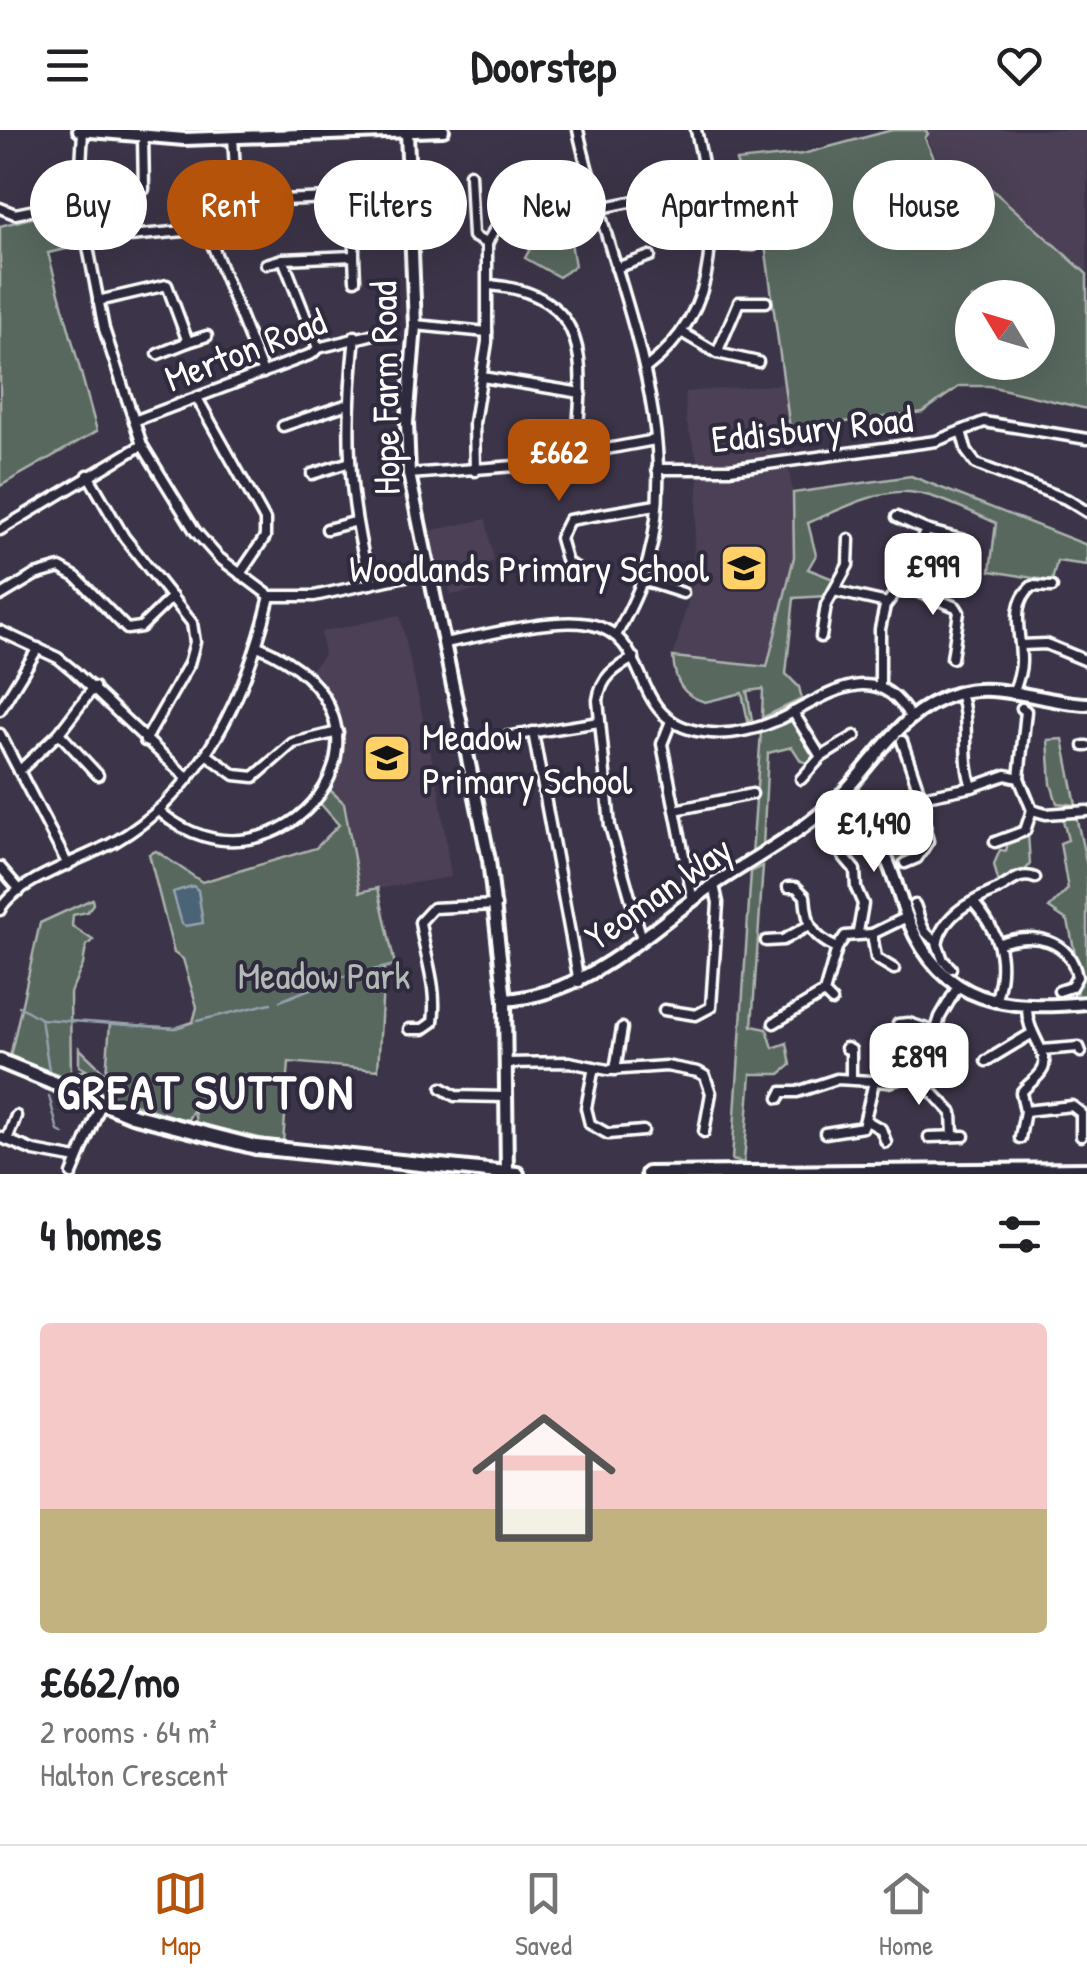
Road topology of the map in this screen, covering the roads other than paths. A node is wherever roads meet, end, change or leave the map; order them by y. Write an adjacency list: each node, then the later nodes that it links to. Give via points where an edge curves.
1 (81, 130): 7 (street); 11 (street)
2 (443, 130): 6 (street)
3 (578, 130): 15 (street)
4 (696, 130): 16 (street)
5 (358, 131): 6 (street); 9 (street)
6 (407, 132): 14 (street, Hope Farm Road)
7 (123, 133): 10 (street)
8 (183, 134): 9 (street); 10 (street)
9 (237, 135): 13 (street)
10 (143, 137): 12 (street)
11 (80, 160)
12 (143, 160)
13 (237, 160)
14 (408, 160)
15 (584, 160)
16 (701, 160)
17 (473, 179): 21 (street, via 473,236)
18 (0, 208): 19 (street)
19 (30, 211)
20 (606, 239): 32 (street)
21 (487, 244)
22 (88, 250): 35 (street)
23 (214, 250): 49 (street)
24 (354, 250): 28 (street)
25 (412, 250): 37 (street, Hope Farm Road)
26 (487, 250): 34 (street)
27 (710, 250): 39 (street, via 704,287)
28 (354, 256): 30 (street); 33 (street)
29 (650, 256): 32 (street)
30 (283, 259): 31 (street); 44 (street)
31 (266, 264)
32 (616, 268): 48 (street)
33 (355, 280)
34 (489, 284): 38 (street); 51 (street, via 521,287 561,316 579,347)
35 (98, 301): 43 (street, via 166,280); 54 (street)
36 (766, 302): 45 (street, via 739,302)
37 (415, 325): 38 (street); 65 (street, Hope Farm Road)
38 (487, 332): 50 (street)
39 (683, 332): 45 (street); 48 (street)
40 (378, 333): 42 (street, Merton Road)
41 (208, 336): 43 (street)
42 (355, 336): 44 (street, Merton Road); 53 (street)
43 (188, 342): 46 (street)
44 (318, 348): 49 (street, Merton Road)
45 (718, 353): 47 (street)
46 (158, 354)
47 (758, 362)
48 (646, 368): 57 (street)
49 (263, 373): 52 (street, Merton Road)
50 (482, 377): 51 (street); 63 (street)
51 (582, 393): 60 (street)
52 (197, 398): 54 (street, Merton Road); 78 (street, via 265,520 265,537)
53 (348, 404): 55 (street); 61 (street)
54 (134, 421): 59 (street)
55 (283, 426)
56 (961, 432): 58 (street, Eddisbury Road, via 995,422); 62 (street, Eddisbury Road, via 936,442 730,469); 68 (street, via 976,464)
57 (655, 440): 60 (street); 62 (street)
58 (1087, 440)
59 (142, 445): 66 (street); 78 (street, via 195,531)
60 (576, 456): 63 (street)
61 (348, 463): 64 (street); 70 (street)
62 (657, 469): 67 (street)
63 (475, 471): 65 (street)
64 (312, 474)
65 (408, 474): 77 (street, Hope Farm Road)
66 (88, 475): 72 (street); 87 (street, via 124,537)
67 (656, 505): 76 (street, via 569,520 559,533); 79 (street)
68 (1087, 512)
69 (897, 516): 73 (street)
70 (354, 522): 71 (street); 80 (street)
71 (327, 528)
72 (0, 530)
73 (926, 530): 75 (street); 81 (street)
74 (854, 542): 83 (street)
75 (967, 542)
76 (568, 566)
77 (429, 570): 80 (street); 92 (street, Hope Farm Road)
78 (240, 574): 86 (street)
79 (642, 580): 84 (street); 90 (street)
80 (370, 584): 86 (street, via 305,597)
81 (901, 584): 88 (street); 97 (street, via 956,607)
82 (1052, 587): 93 (street, via 1039,584 1025,592 1018,610)
83 (834, 591): 88 (street); 91 (street)
84 (683, 593)
85 (0, 596): 87 (street, via 35,574 60,568 127,629 141,627)
86 (270, 596): 94 (street)
87 (172, 597): 115 (street, via 189,616 195,642 180,685)
88 (887, 603): 100 (street)
89 (0, 631): 95 (street)
90 (616, 636): 92 (street, via 575,623); 96 (street)
91 (821, 637)
92 (444, 643): 116 (street, Hope Farm Road)
93 (1021, 645): 98 (street, via 1046,644); 102 (street)
94 (258, 646): 110 (street, via 318,684); 118 (street)
95 (38, 648): 99 (street); 104 (street)
96 (634, 658): 108 (street, via 646,694); 109 (street, via 602,682)
97 (952, 658)
98 (1087, 661)
99 (94, 687): 112 (street); 115 (street)
100 (880, 688): 106 (street, via 832,690); 107 (street)
101 (960, 693): 102 (street, Yeoman Way); 107 (street, Yeoman Way); 125 (street, via 963,756)
102 (1014, 694): 103 (street, Yeoman Way)
103 (1087, 704)
104 (1, 706)
105 (1027, 710): 123 (street)
106 (793, 712): 108 (street, via 724,733); 119 (street)
107 (910, 716): 128 (street, Yeoman Way)
108 (671, 721): 129 (street, via 662,744)
109 (599, 722): 111 (street); 153 (street, via 610,826)
110 (338, 732): 118 (street, via 293,743 254,777 235,775); 131 (street, via 332,775 317,800 278,830 218,841 187,832)
111 (533, 732): 116 (street); 162 (street)
112 (59, 733): 120 (street); 121 (street)
113 (0, 734): 120 (street)
114 (854, 736): 119 (street)
115 (144, 741): 122 (street)
116 (467, 743): 146 (street, Hope Farm Road)
117 (900, 747): 126 (street)
118 (206, 754): 122 (street)
119 (821, 757): 124 (street, via 804,766)
120 (19, 771): 138 (street)
121 (98, 775)
122 (187, 778): 131 (street)
123 (1019, 778): 125 (street, via 1006,775); 130 (street)
124 (801, 779)
125 (972, 787): 126 (street)
126 (921, 796): 134 (street)
127 (749, 797): 129 (street)
128 (838, 798): 142 (street, Yeoman Way); 149 (street, via 878,842)
129 (674, 810): 144 (street)
130 (1032, 810): 132 (street); 135 (street, via 1024,831)
131 (159, 811): 138 (street)
132 (1087, 811)
133 (887, 819): 134 (street)
134 (926, 825): 137 (street, via 926,847)
135 (1000, 845)
136 (835, 846): 151 (street, via 847,850 855,870 862,904)
137 (905, 863)
138 (68, 864): 143 (street)
139 (0, 867): 143 (street)
140 (1032, 874): 145 (street)
141 (795, 884): 150 (street, via 805,896)
142 (714, 885): 144 (street, Yeoman Way); 172 (street, via 711,1007 696,1014)
143 (20, 890): 148 (street)
144 (693, 901): 153 (street, Yeoman Way)
145 (973, 902): 156 (street, via 953,915); 157 (street)
146 (496, 905): 166 (street, Hope Farm Road); 174 (street, via 433,908 420,922 436,1005 433,1022)
147 (915, 905): 156 (street, via 916,917)
148 (0, 910)
149 (907, 918): 152 (street); 163 (street, via 927,956)
150 (808, 926): 155 (street); 158 (street)
151 (858, 932): 152 (street); 158 (street)
152 (872, 934): 161 (street, via 876,958)
153 (642, 939): 162 (street, Yeoman Way)
154 (766, 941): 155 (street)
155 (777, 942): 159 (street)
156 (938, 942): 160 (street)
157 (1000, 943): 164 (street, via 1032,937 1069,948 1078,977); 168 (street)
158 (837, 948): 165 (street)
159 (777, 952)
160 (951, 968)
161 (887, 970)
162 (579, 982): 166 (street, Yeoman Way)
163 (958, 986): 168 (street); 175 (street)
164 (1059, 991)
165 (824, 993): 167 (street); 170 (street, via 778,1020)
166 (504, 1000): 183 (street, Hope Farm Road)
167 (832, 1002)
168 (995, 1002): 171 (street)
169 (1087, 1003): 171 (street)
170 (774, 1007)
171 (1027, 1007): 177 (street)
172 (664, 1010)
173 (898, 1024): 175 (street, via 907,1019)
174 (410, 1030)
175 (936, 1032): 186 (street, via 927,1059)
176 (617, 1033): 185 (street)
177 (1031, 1034): 180 (street); 181 (street)
178 (1080, 1047): 180 (street)
179 (851, 1048): 188 (street)
180 (1042, 1050): 195 (street, via 1042,1070 1021,1093)
181 (990, 1054)
182 (0, 1061): 194 (main road)
183 (506, 1063): 184 (street); 193 (street, Hope Farm Road)
184 (594, 1067): 185 (street); 198 (street, via 586,1108 590,1124 608,1134)
185 (615, 1070): 189 (street, via 677,1066)
186 (914, 1072): 190 (street); 201 (street, via 952,1114)
187 (716, 1073): 189 (street)
188 (851, 1078): 190 (street); 192 (street)
189 (706, 1079): 200 (street, via 711,1093)
190 (874, 1082): 197 (street)
191 (442, 1088): 193 (street, via 455,1096)
192 (780, 1092)
193 (505, 1097): 213 (street, Hope Farm Road)
194 (101, 1104): 208 (street); 209 (main road, via 256,1147)
195 (1025, 1110): 203 (street, via 1072,1106 1081,1114); 205 (street)
196 (16, 1116): 206 (street)
197 (868, 1121): 199 (street, via 853,1132); 207 (street)
198 (643, 1130)
199 (827, 1130)
200 (704, 1132)
201 (952, 1135): 202 (street); 204 (street)
202 (964, 1136)
203 (1082, 1136)
204 (929, 1137)
205 (1020, 1138)
206 (2, 1139): 208 (street)
207 (886, 1142)
208 (77, 1159): 212 (street)
209 (419, 1169): 213 (main road)
210 (1087, 1170): 211 (main road)
211 (814, 1173): 215 (main road)
212 (72, 1174)
213 (507, 1174): 214 (main road)
214 (516, 1174)
215 (648, 1174)

